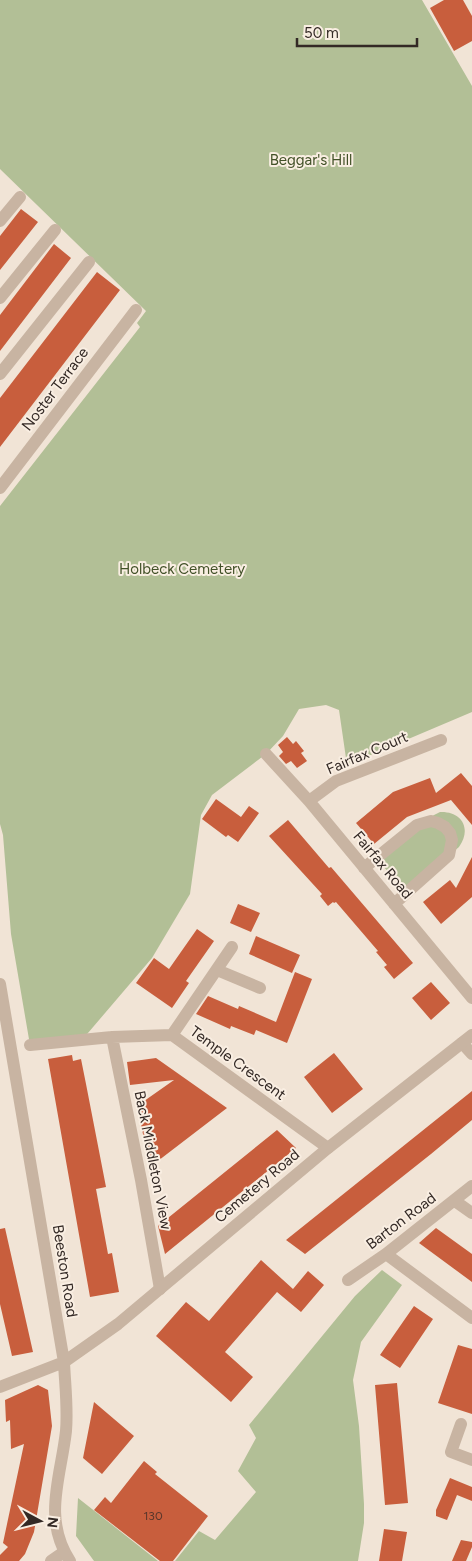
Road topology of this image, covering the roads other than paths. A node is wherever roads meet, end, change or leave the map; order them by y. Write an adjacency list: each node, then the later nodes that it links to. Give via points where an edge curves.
1 (20, 197): 2 (street)
2 (0, 221)
3 (55, 230): 5 (street)
4 (89, 262): 7 (street)
5 (0, 298)
6 (136, 310): 8 (street, Noster Terrace)
7 (0, 374)
8 (0, 488)
9 (441, 740): 11 (street, Fairfax Court, via 336,781)
10 (266, 754): 11 (street, Fairfax Road)
11 (309, 801): 12 (street, Fairfax Road)
12 (364, 868): 13 (street, Fairfax Road); 13 (street, via 417,825 431,821 445,827 452,840 449,855)
13 (394, 904): 18 (street, Fairfax Road)
14 (232, 946): 15 (street)
15 (217, 970): 17 (street); 19 (street)
16 (0, 984): 32 (street, Beeston Road)
17 (260, 988)
18 (472, 998)
19 (172, 1035): 20 (street, Temple Crescent); 24 (street, Temple Crescent)
20 (112, 1037): 22 (street, Temple Crescent); 30 (street, Back Middleton View, via 142,1180)
21 (467, 1039): 23 (street); 24 (street, Cemetery Road)
22 (30, 1045)
23 (472, 1054)
24 (328, 1148): 30 (street, Cemetery Road)
25 (472, 1186): 26 (street, Barton Road)
26 (455, 1201): 27 (street); 28 (street, Barton Road)
27 (472, 1213)
28 (386, 1254): 29 (street, Barton Road); 31 (street)
29 (348, 1280)
30 (160, 1289): 32 (street, Cemetery Road)
31 (472, 1318)
32 (64, 1362): 33 (street, Cemetery Road); 36 (street, Beeston Road, via 66,1431 54,1504 55,1528)
33 (0, 1387)
34 (461, 1424): 35 (street, via 451,1452)
35 (472, 1460)
36 (67, 1557): 37 (street)
37 (51, 1561)

